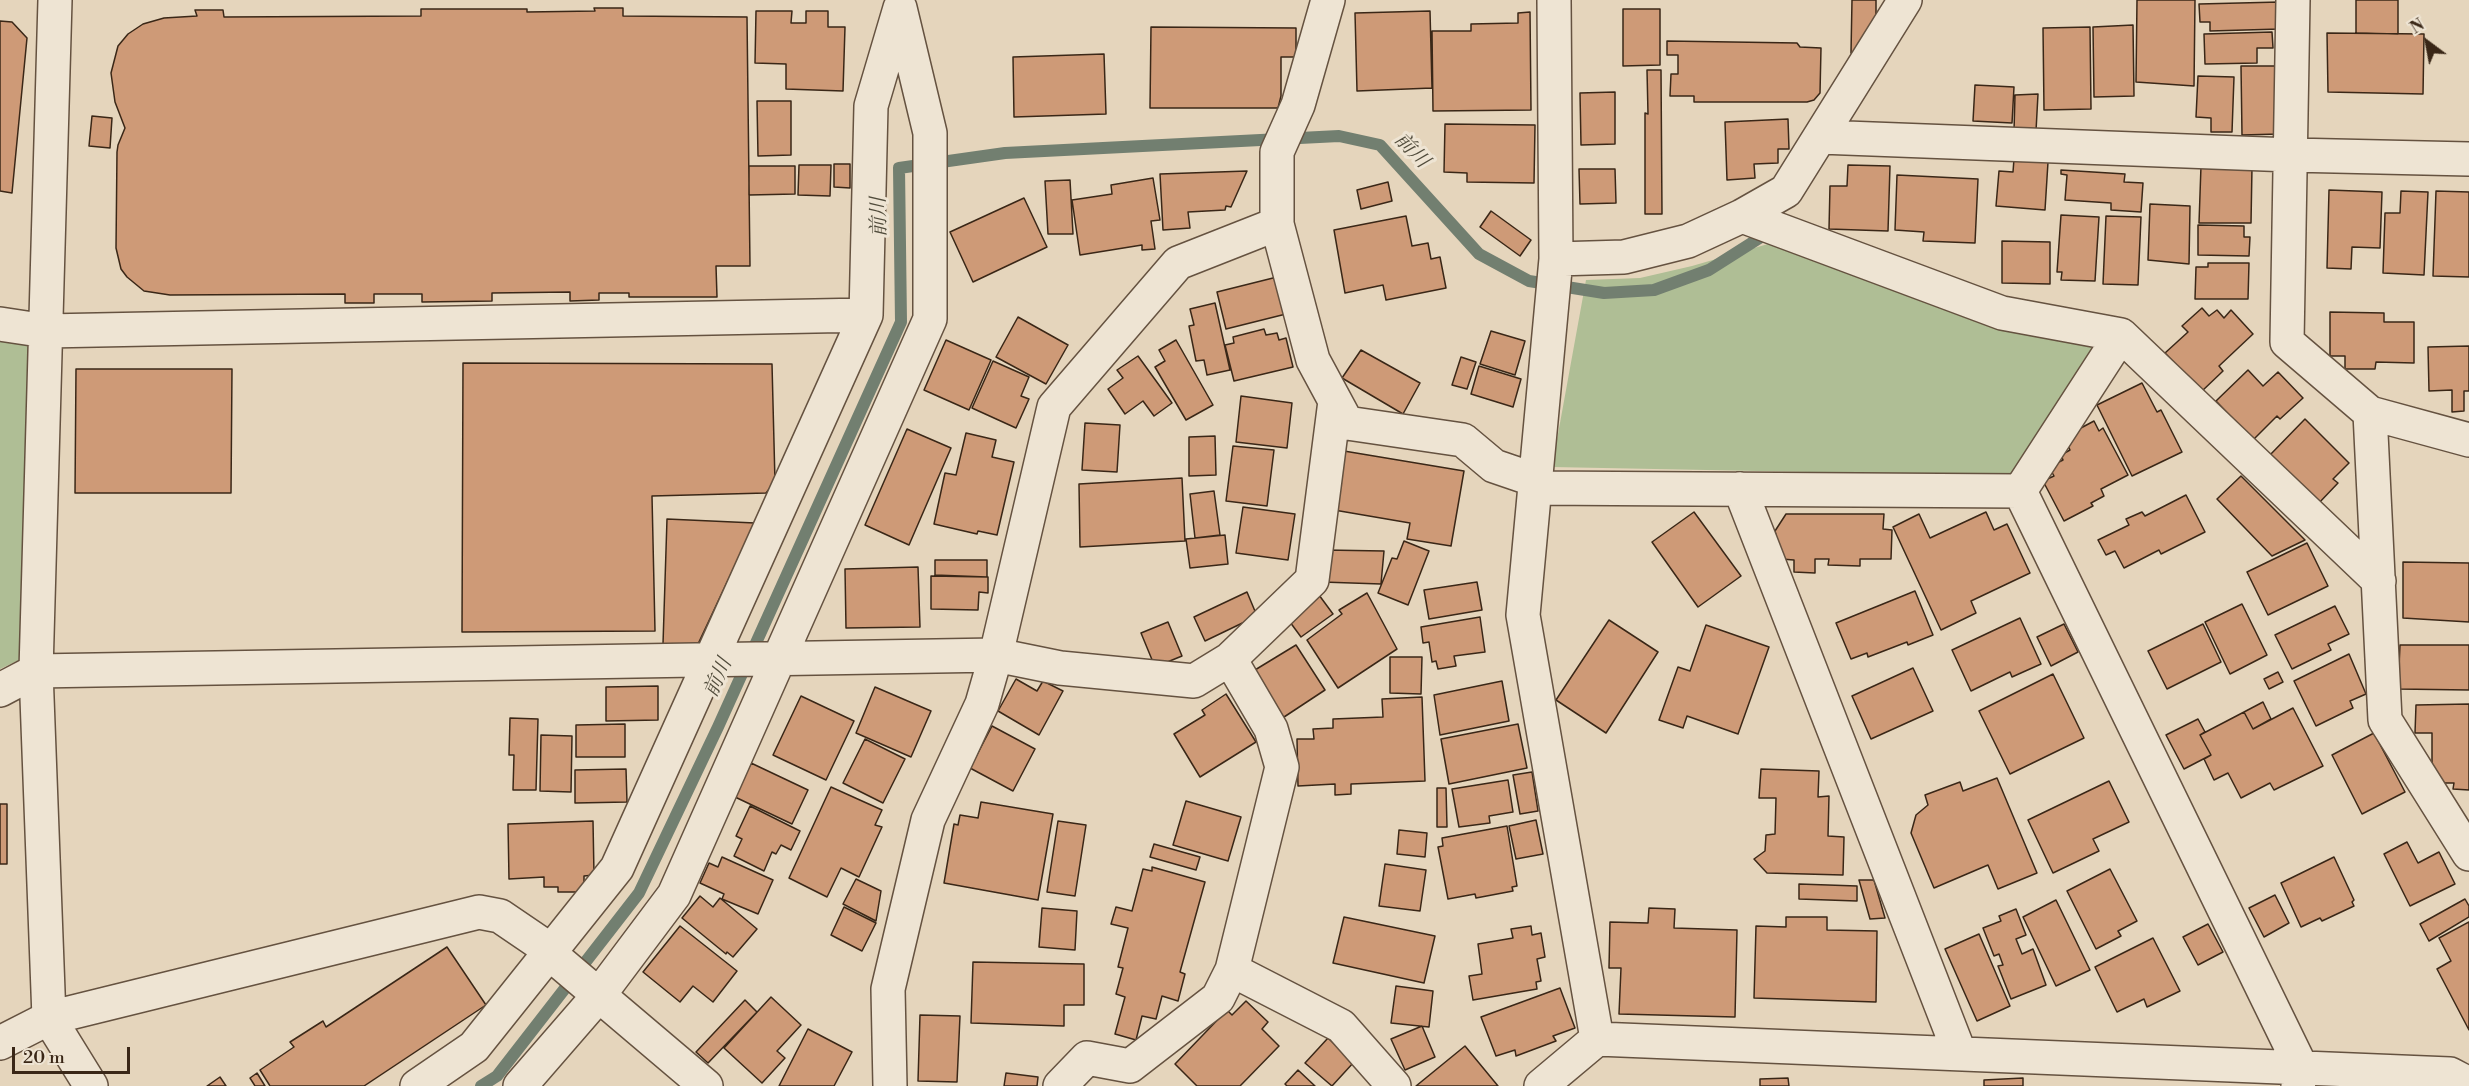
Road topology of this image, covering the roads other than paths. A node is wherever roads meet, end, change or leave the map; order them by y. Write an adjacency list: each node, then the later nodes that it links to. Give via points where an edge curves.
1 (55, 0): 15 (street)
2 (1328, 0): 11 (street, via 1298,105 1277,152)
3 (1554, 0): 12 (street)
4 (1905, 0): 7 (street)
5 (2294, 0): 8 (street)
6 (899, 4): 13 (street, via 871,106); 25 (street, via 930,133 930,320)
7 (1820, 137): 8 (street); 10 (street, via 1786,191)
8 (2290, 155): 9 (street); 18 (street, via 2287,342)
9 (2469, 159)
10 (1742, 216): 12 (street, via 1688,241 1624,257); 16 (street, via 2002,313)
11 (1277, 224): 17 (street, via 1313,360); 24 (street, via 1178,263 1054,407)
12 (1556, 264): 20 (street)
13 (866, 315): 15 (street); 27 (street)
14 (0, 324): 15 (street)
15 (46, 332): 28 (street)
16 (2121, 334): 22 (street); 23 (street)
17 (1335, 401): 20 (street, via 1347,423 1463,440 1494,466); 26 (street, via 1312,580)
18 (2370, 413): 19 (street); 23 (street)
19 (2469, 440)
20 (1535, 484): 21 (street); 35 (street, via 1523,615)
21 (1740, 489): 22 (street); 37 (street)
22 (2020, 491): 38 (street)
23 (2379, 581): 30 (street, via 2385,720)
24 (996, 655): 25 (street); 26 (street, via 1060,668 1194,681); 44 (street, via 982,704 928,820 888,989)
25 (773, 658): 27 (street); 33 (street, via 674,895)
26 (1230, 659): 32 (street, via 1271,729 1282,767)
27 (716, 661): 28 (street); 31 (street, via 617,868)
28 (36, 671): 29 (street); 34 (street)
29 (0, 690)
30 (2469, 854)
31 (552, 954): 33 (street); 34 (street, via 500,916 479,912); 41 (street, via 474,1047)
32 (1232, 970): 45 (street, via 1218,998 1130,1066 1087,1058); 46 (street, via 1341,1026)
33 (593, 991): 42 (street); 43 (street)
34 (49, 1018): 36 (street); 40 (street)
35 (1597, 1039): 37 (street); 47 (street)
36 (0, 1043)
37 (1960, 1054): 38 (street)
38 (2300, 1077): 39 (street, via 2450,1074)
39 (2469, 1084)
40 (91, 1086)
41 (417, 1086)
42 (520, 1086)
43 (706, 1086)
44 (890, 1086)
45 (1060, 1086)
46 (1394, 1086)
47 (1541, 1086)

